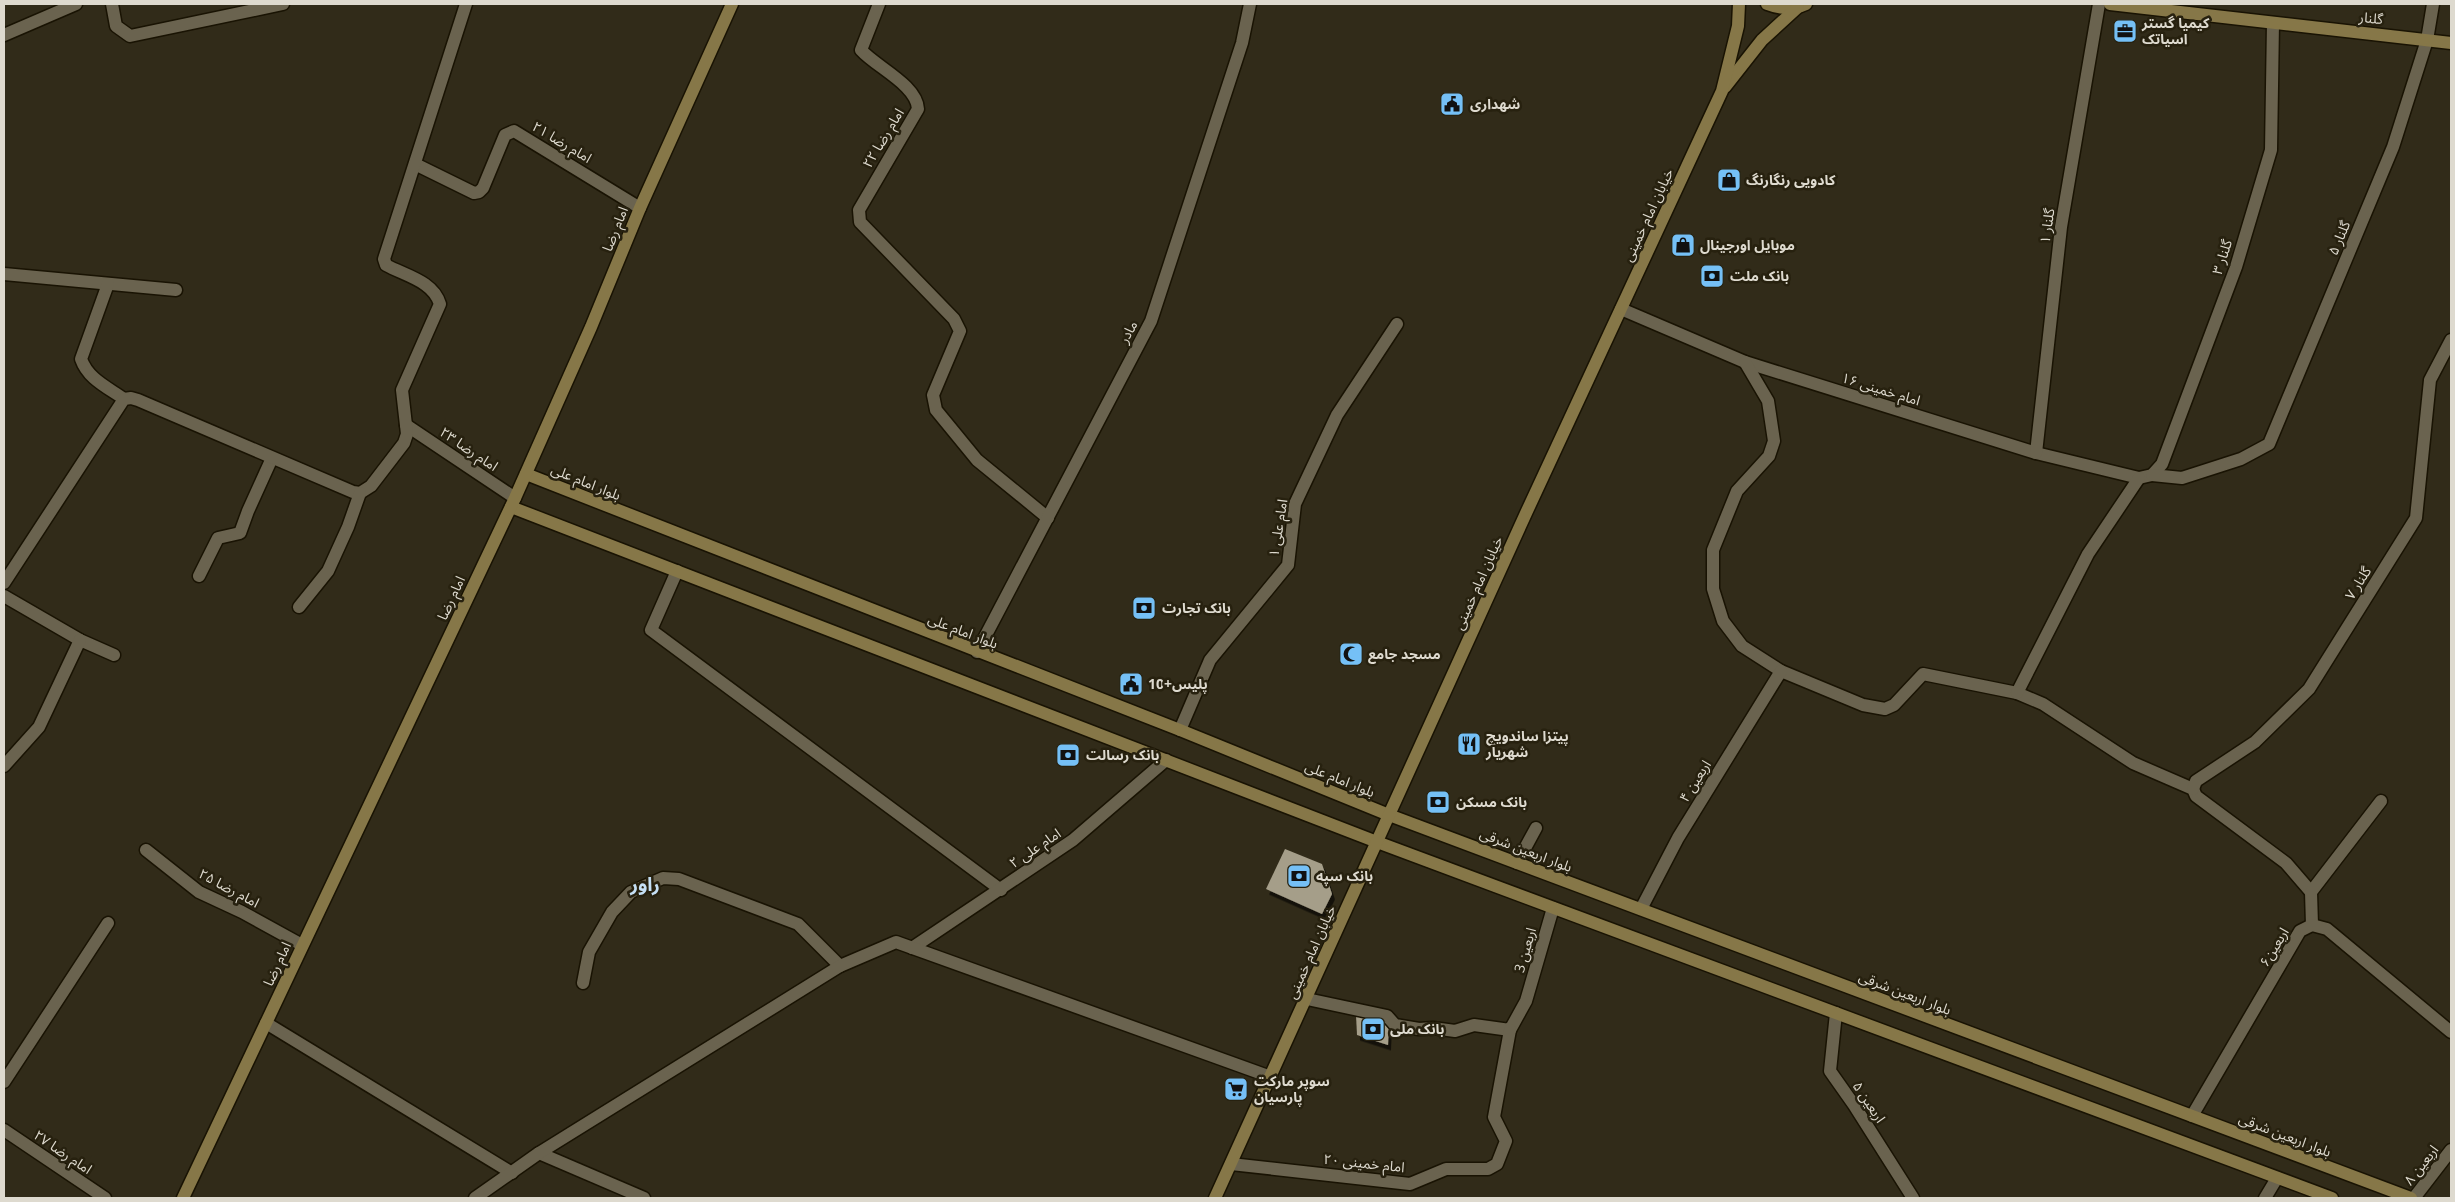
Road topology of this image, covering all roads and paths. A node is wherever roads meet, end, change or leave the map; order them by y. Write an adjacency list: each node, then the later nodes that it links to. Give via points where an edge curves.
1 (76, 4): 15 (street)
2 (112, 4): 3 (street, via 116,26 130,36)
3 (283, 4)
4 (466, 4): 19 (street)
5 (732, 4): 20 (main road, امام رضا)
6 (879, 4): 37 (street, امام رضا ۲۲, via 861,50 908,88 918,101 918,108 859,210 860,222 954,319 960,331 933,395 936,410 977,460)
7 (1250, 4): 37 (street, مادر, via 1242,43 1151,321)
8 (1740, 4): 18 (main road)
9 (1767, 4): 13 (main road, via 1777,8)
10 (2099, 4): 30 (street, گلنار ۱, via 2061,226)
11 (2110, 4): 14 (main road, گلنار)
12 (2432, 4): 16 (street, گلنار ۵)
13 (1802, 6): 18 (main road, via 1762,40)
14 (2273, 23): 16 (main road, گلنار); 33 (street, گلنار ۳, via 2271,150 2236,267 2162,464)
15 (4, 35)
16 (2427, 40): 17 (main road, گلنار); 33 (street, گلنار ۵, via 2393,147 2269,444 2241,459 2182,478)
17 (2451, 43)
18 (1722, 91): 24 (main road, خیابان امام خمینی)
19 (415, 164): 20 (street, امام رضا ۲۱, via 474,193 479,192 505,135 514,131); 29 (street, via 384,258 386,265 428,286 436,293 440,304 402,390)
20 (640, 208): 32 (main road, امام رضا, via 592,327)
21 (4, 274): 22 (street)
22 (108, 284): 23 (street); 28 (street, via 81,359 85,370 94,379)
23 (176, 290)
24 (1621, 309): 27 (street, امام خمینی ۱۶); 53 (main road, خیابان امام خمینی)
25 (1398, 324): 48 (street, امام علی ۱, via 1337,415 1295,504 1288,565 1210,660)
26 (2451, 340): 51 (street, گلنار ۷, via 2430,380 2416,518 2309,689 2255,742 2196,781)
27 (1745, 362): 30 (street, امام خمینی ۱۶); 46 (street, via 1768,401 1774,441 1769,456 1737,491 1722,523 1713,550 1713,589 1723,621 1742,646)
28 (124, 399): 31 (street, via 138,400); 40 (street)
29 (406, 426): 35 (street, via 404,443 370,486); 36 (street, امام رضا ۲۳)
30 (2036, 453): 34 (street, امام خمینی ۱۶)
31 (272, 458): 35 (street, via 353,492); 39 (street, via 240,533 218,538)
32 (526, 474): 36 (main road, امام رضا); 44 (main road, بلوار امام علی)
33 (2152, 476): 34 (street)
34 (2139, 478): 47 (street, via 2088,554)
35 (360, 492): 42 (street, via 328,571)
36 (513, 502): 38 (main road); 64 (main road, امام رضا)
37 (1048, 518): 44 (street, مادر)
38 (677, 571): 49 (main road); 58 (street, via 651,630)
39 (198, 576)
40 (4, 583)
41 (4, 596): 43 (street)
42 (299, 607)
43 (80, 640): 45 (street); 50 (street, via 39,727)
44 (977, 652): 48 (main road, بلوار امام علی)
45 (114, 655)
46 (1781, 671): 47 (street, via 1863,705 1885,709 1899,700 1923,674); 61 (street, اربعین ۴, via 1678,838)
47 (2017, 693): 51 (street, via 2042,704 2133,763)
48 (1180, 730): 53 (main road, بلوار امام علی)
49 (1166, 760): 55 (main road); 58 (street, امام علی ۲, via 1073,840)
50 (4, 766)
51 (2193, 789): 59 (street, via 2196,796 2286,863)
52 (2381, 801): 59 (street)
53 (1389, 815): 55 (main road, خیابان امام خمینی); 57 (main road, بلوار اربعین شرقی)
54 (1536, 828): 57 (street)
55 (1377, 842): 60 (main road); 68 (main road, خیابان امام خمینی)
56 (146, 850): 64 (street, امام رضا ۲۵, via 199,892)
57 (1517, 863): 61 (main road, بلوار اربعین شرقی)
58 (1000, 890): 65 (street, امام علی ۲)
59 (2310, 892): 63 (street)
60 (1553, 908): 69 (main road); 71 (street, اربعین 3, via 1526,1001)
61 (1641, 909): 75 (main road, بلوار اربعین شرقی)
62 (108, 923): 74 (street)
63 (2312, 925): 72 (street, via 2327,929); 75 (street, اربعین۶, via 2300,931)
64 (302, 945): 70 (main road, امام رضا)
65 (912, 948): 66 (street, via 896,942); 73 (street)
66 (840, 966): 67 (street, via 798,924 679,879 663,878 631,892 612,912 589,952); 79 (street)
67 (583, 983)
68 (1307, 999): 71 (street, via 1387,1016 1395,1025 1418,1029 1455,1031 1474,1025); 73 (main road, خیابان امام خمینی)
69 (1836, 1014): 82 (main road); 88 (street, اربعین ۵, via 1830,1071)
70 (266, 1023): 81 (street); 84 (main road, امام رضا)
71 (1510, 1030): 76 (street, اربعین 3)
72 (2451, 1032)
73 (1271, 1077): 80 (main road, خیابان امام خمینی)
74 (4, 1082)
75 (2192, 1116): 91 (main road, بلوار اربعین شرقی)
76 (1494, 1117): 80 (street, امام خمینی ۲۰, via 1506,1140 1498,1164 1488,1169 1446,1169 1410,1184)
77 (4, 1130): 83 (street, امام رضا ۲۷)
78 (2451, 1150): 91 (street, اربعین ۸)
79 (539, 1152): 81 (street); 86 (street)
80 (1231, 1164): 87 (main road, خیابان امام خمینی)
81 (512, 1173): 85 (street)
82 (2277, 1178): 89 (street); 90 (main road)
83 (105, 1198)
84 (183, 1198)
85 (475, 1198)
86 (644, 1198)
87 (1216, 1198)
88 (1913, 1198)
89 (2265, 1198)
90 (2332, 1198)
91 (2413, 1198)

